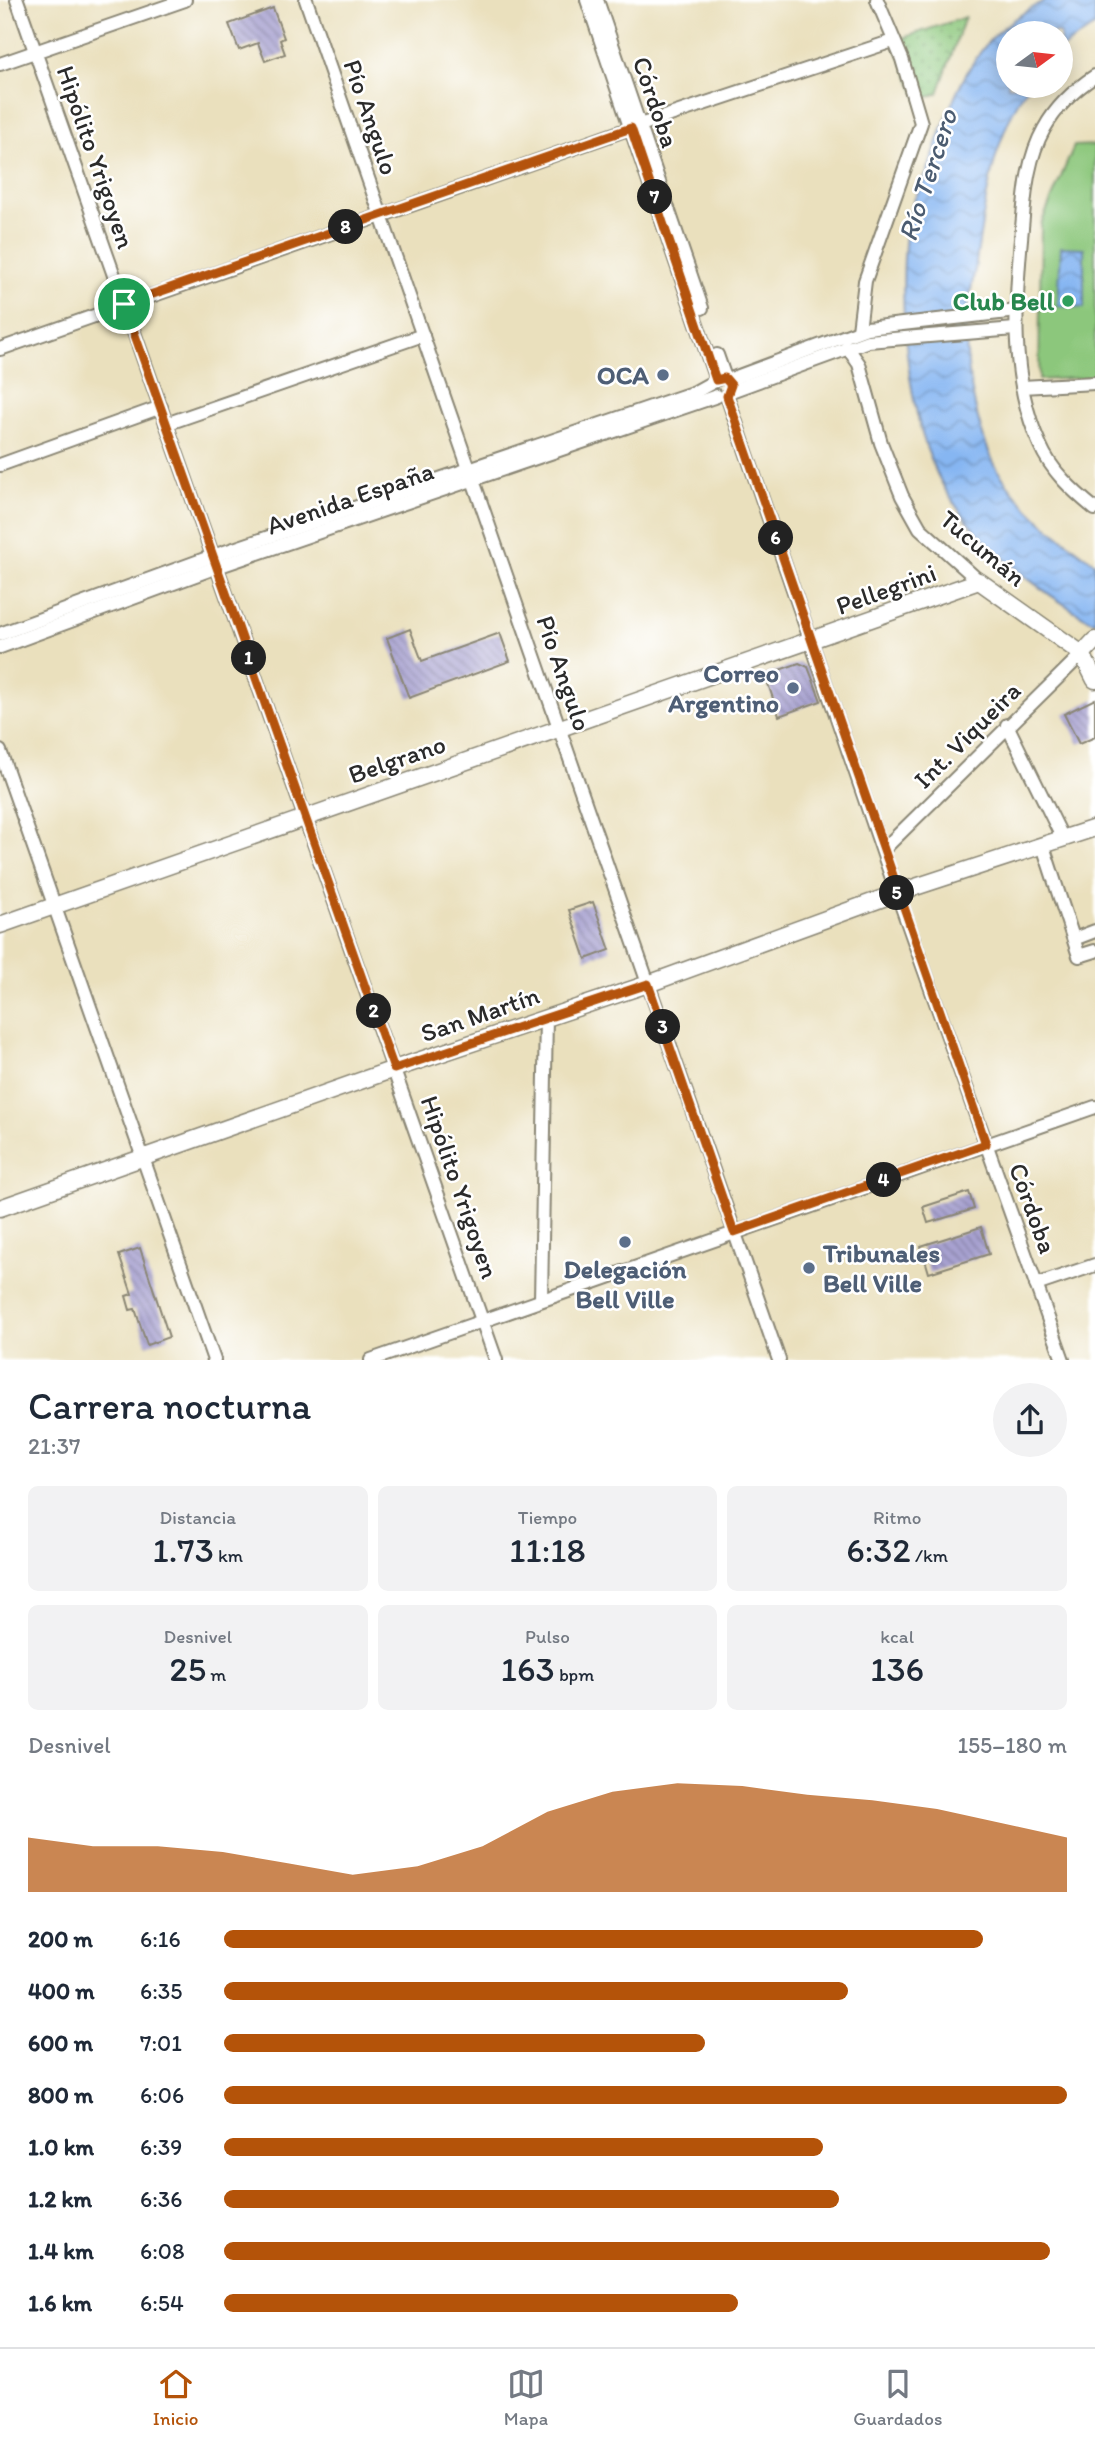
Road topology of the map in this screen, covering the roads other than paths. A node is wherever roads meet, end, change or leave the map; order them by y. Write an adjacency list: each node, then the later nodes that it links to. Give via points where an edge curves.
1 (17, 0): 8 (street, Hipólito Yrigoyen)
2 (185, 0): 8 (street)
3 (306, 0): 12 (street, Pío Angulo)
4 (587, 0): 11 (street, Córdoba)
5 (597, 0): 11 (street, Córdoba)
6 (877, 0): 7 (street)
7 (893, 41): 11 (street); 16 (street, via 921,123 865,281)
8 (35, 52): 9 (street); 13 (street, Hipólito Yrigoyen)
9 (0, 64)
10 (1095, 76): 14 (street, via 1057,109 1033,154 1026,185)
11 (636, 126): 12 (street); 21 (street, Córdoba)
12 (381, 215): 13 (street); 17 (street, Pío Angulo)
13 (124, 304): 19 (street); 23 (street, Hipólito Yrigoyen)
14 (1017, 311): 15 (street); 16 (street)
15 (1015, 329): 18 (street); 22 (street)
16 (859, 331): 21 (street)
17 (423, 335): 24 (street); 26 (street, Pío Angulo)
18 (852, 346): 21 (street); 29 (street, Tucumán, via 902,496 920,528)
19 (0, 349)
20 (1095, 383): 22 (street)
21 (722, 386): 26 (street, Avenida España); 32 (street, Córdoba)
22 (1022, 387): 27 (street, via 1041,447 1055,470)
23 (161, 407): 24 (street, Hipólito Yrigoyen); 25 (street)
24 (166, 424): 28 (street, Hipólito Yrigoyen)
25 (0, 464)
26 (471, 474): 28 (street, Avenida España); 37 (street, Pío Angulo)
27 (1095, 509)
28 (215, 562): 30 (street, Avenida España); 33 (street, Avenida España); 39 (street, Hipólito Yrigoyen)
29 (979, 581): 32 (main road, Pellegrini); 34 (main road, Tucumán)
30 (0, 634)
31 (1095, 640): 34 (main road)
32 (811, 642): 37 (main road, Belgrano); 43 (street, Córdoba)
33 (0, 647)
34 (1082, 654): 35 (main road, Tucumán); 36 (street, Int. Viqueira)
35 (1095, 680)
36 (1007, 725): 41 (street); 43 (street, Int. Viqueira)
37 (560, 729): 39 (main road, Belgrano); 50 (street, Pío Angulo)
38 (0, 751): 45 (street)
39 (305, 817): 45 (main road, Belgrano); 52 (street, Hipólito Yrigoyen)
40 (1095, 828): 41 (main road, San Martín)
41 (1063, 839): 42 (main road, San Martín)
42 (1042, 846): 44 (main road, San Martín); 48 (street)
43 (884, 849): 44 (street, Córdoba)
44 (897, 893): 50 (main road, San Martín); 54 (street, Córdoba)
45 (54, 905): 46 (main road, Belgrano); 55 (street)
46 (0, 925)
47 (1095, 932): 48 (street)
48 (1074, 939): 49 (street, via 1079,956)
49 (1095, 951)
50 (648, 984): 51 (main road, San Martín); 57 (street, Pío Angulo)
51 (546, 1017): 52 (main road, San Martín); 60 (street)
52 (394, 1069): 55 (main road, San Martín); 61 (street, Hipólito Yrigoyen)
53 (1095, 1107): 54 (street)
54 (986, 1144): 57 (street); 59 (street, Córdoba)
55 (144, 1159): 56 (main road, San Martín); 62 (street)
56 (0, 1208)
57 (734, 1232): 60 (street); 65 (street, Pío Angulo)
58 (1095, 1265): 59 (street)
59 (1036, 1285): 66 (street, Córdoba)
60 (541, 1300): 61 (street)
61 (482, 1321): 63 (street); 64 (street, Hipólito Yrigoyen)
62 (214, 1360)
63 (371, 1360)
64 (496, 1360)
65 (779, 1360)
66 (1063, 1360)

